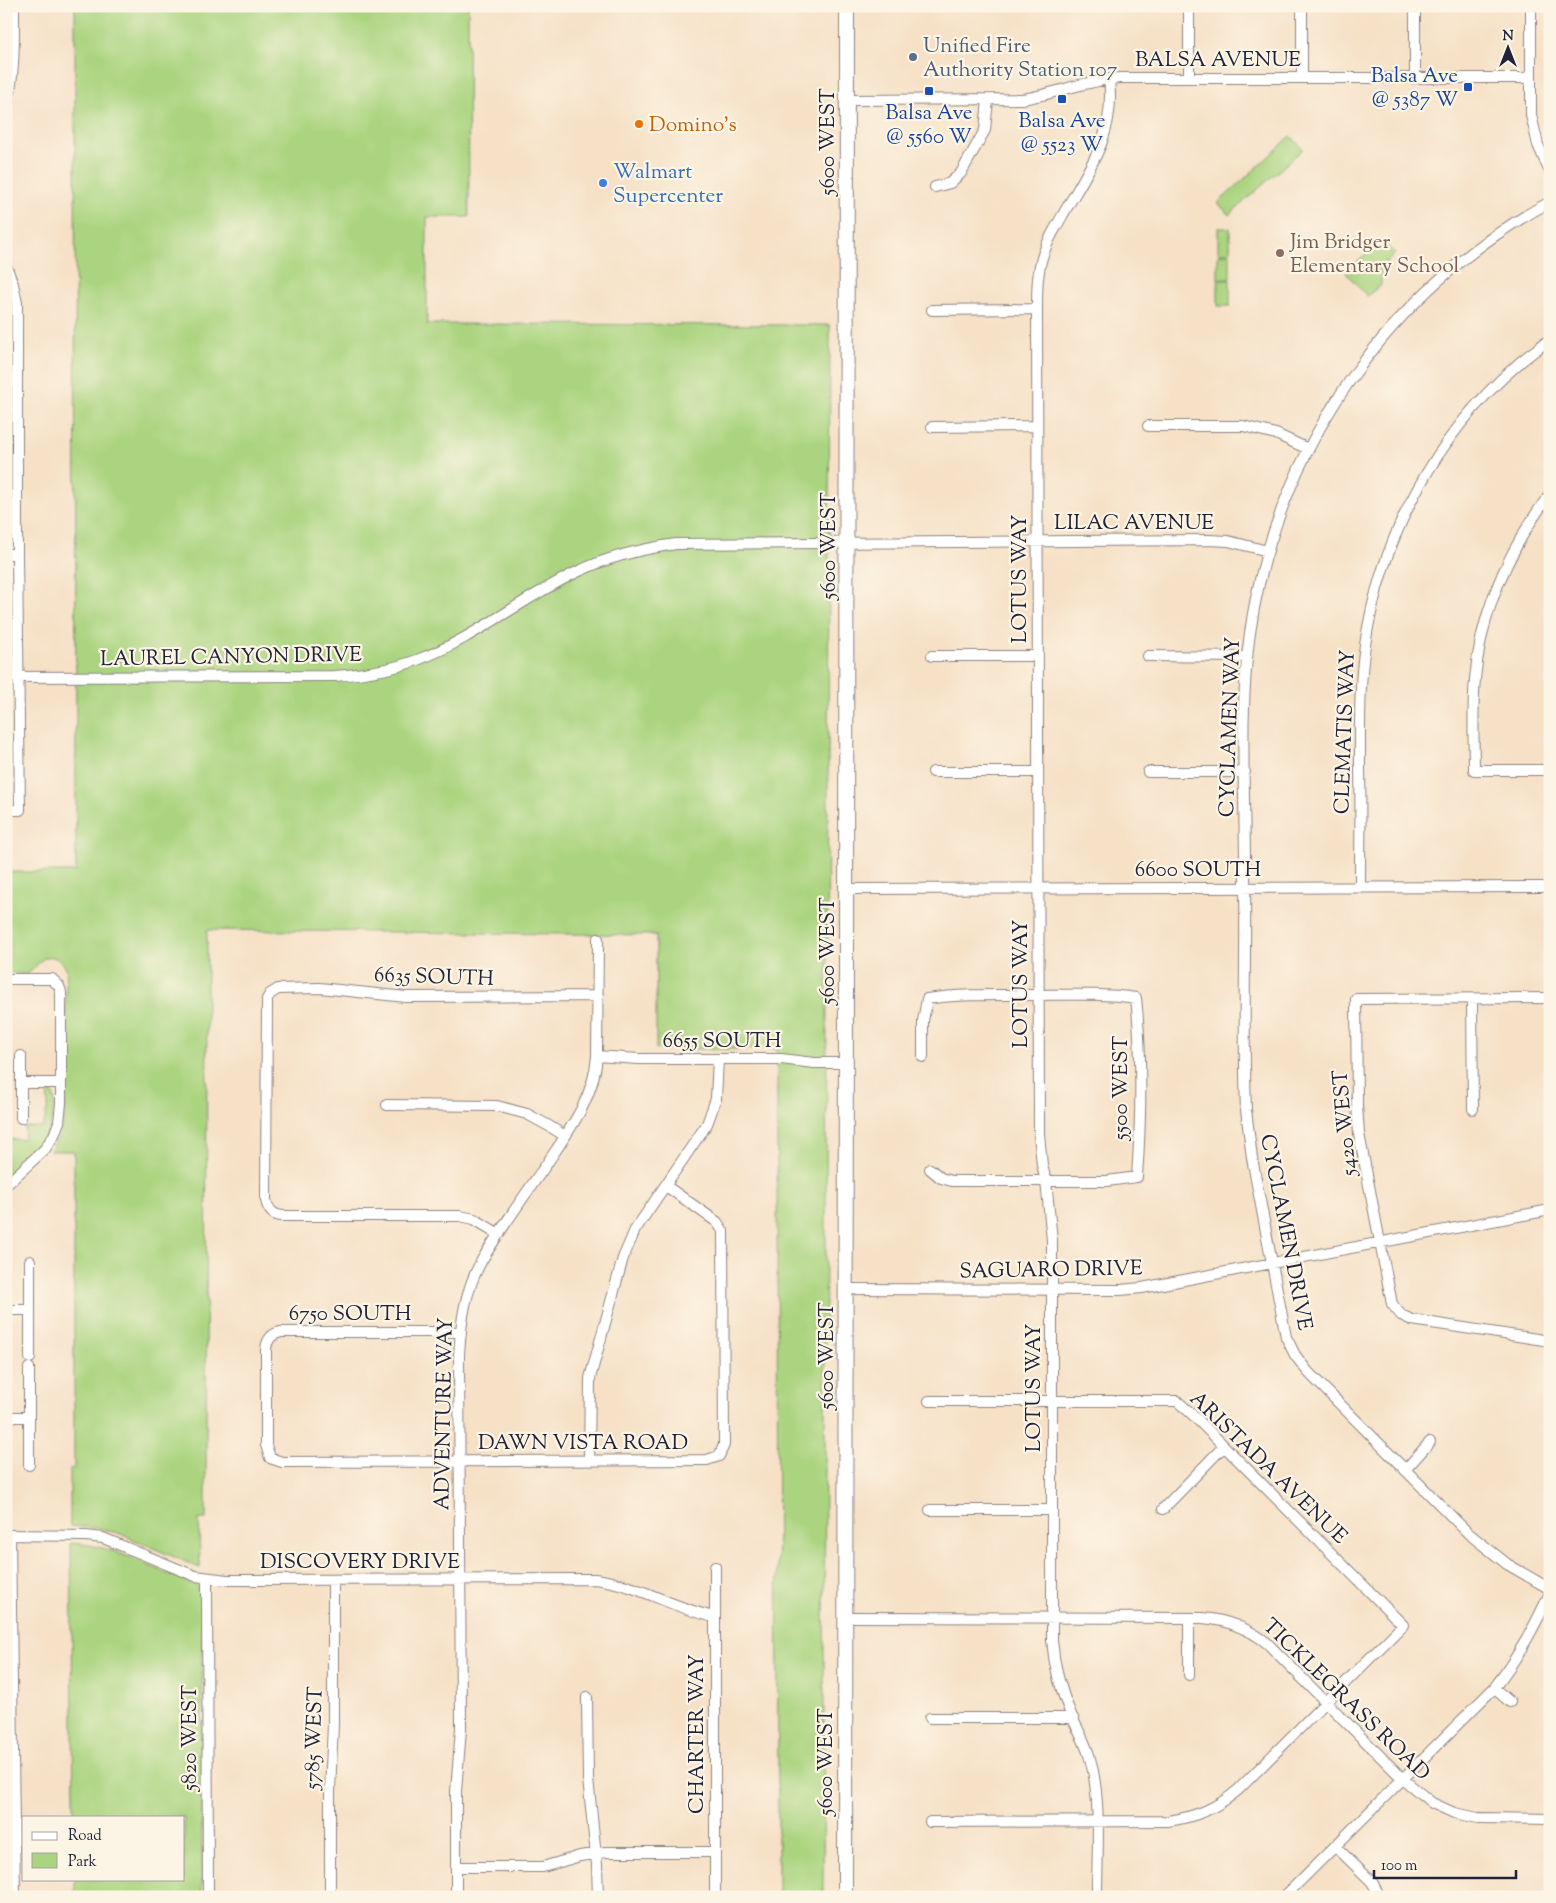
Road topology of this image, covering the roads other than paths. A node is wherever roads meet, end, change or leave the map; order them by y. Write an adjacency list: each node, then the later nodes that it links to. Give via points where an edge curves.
1 (14, 6): 7 (street)
2 (847, 6): 13 (main road, 5600 WEST)
3 (1189, 6): 8 (street)
4 (1302, 6): 9 (street)
5 (1415, 6): 10 (street)
6 (1530, 6): 11 (street)
7 (10, 58): 15 (street, via 12,88)
8 (1189, 78): 9 (street, BALSA AVENUE); 12 (street, BALSA AVENUE)
9 (1302, 78): 10 (street, BALSA AVENUE)
10 (1415, 78): 11 (street, BALSA AVENUE)
11 (1531, 78): 16 (street, via 1533,125)
12 (1109, 79): 14 (street, BALSA AVENUE, via 1032,98); 20 (street, LOTUS WAY, via 1111,108 1105,136 1046,245 1039,270)
13 (848, 100): 14 (street, BALSA AVENUE); 30 (main road, 5600 WEST)
14 (988, 100): 17 (street, via 985,130 961,173 950,184)
15 (6, 110)
16 (1550, 172)
17 (935, 187)
18 (1550, 202): 27 (street, CYCLAMEN WAY, via 1482,245 1415,302 1360,365)
19 (6, 266): 23 (street, via 17,303)
20 (1037, 309): 21 (street); 24 (street, LOTUS WAY)
21 (932, 310)
22 (1550, 339): 47 (street, CLEMATIS WAY, via 1517,364 1469,413 1416,490 1388,554 1373,604 1362,670)
23 (11, 381): 32 (street)
24 (1037, 426): 26 (street); 29 (street, LOTUS WAY)
25 (1148, 426): 27 (street, via 1242,426 1276,434)
26 (932, 427)
27 (1308, 449): 31 (street, CYCLAMEN WAY)
28 (1550, 494): 39 (street, via 1513,550 1487,616 1475,679 1474,770)
29 (1038, 541): 30 (street, LILAC AVENUE); 31 (street, LILAC AVENUE, via 1219,540); 34 (street, LOTUS WAY)
30 (848, 542): 38 (street, LAUREL CANYON DRIVE, via 693,543 622,554 564,578 434,653 369,673 335,676); 49 (main road, 5600 WEST)
31 (1268, 551): 36 (street, CYCLAMEN WAY, via 1256,598)
32 (12, 554): 38 (street)
33 (932, 656): 34 (street)
34 (1038, 656): 41 (street, LOTUS WAY)
35 (1148, 656): 36 (street)
36 (1248, 657): 43 (street, CYCLAMEN WAY)
37 (6, 677): 38 (street, LAUREL CANYON DRIVE)
38 (18, 677): 44 (street, via 20,810)
39 (1550, 770)
40 (933, 772): 41 (street)
41 (1038, 772): 48 (street, LOTUS WAY)
42 (1148, 772): 43 (street)
43 (1245, 772): 46 (street, CYCLAMEN WAY)
44 (6, 810)
45 (1550, 886): 47 (street, 6600 SOUTH)
46 (1245, 887): 47 (street, 6600 SOUTH); 48 (street, 6600 SOUTH); 75 (street, CYCLAMEN DRIVE, via 1246,1110)
47 (1360, 887)
48 (1039, 888): 49 (street, 6600 SOUTH); 52 (street, LOTUS WAY)
49 (847, 889): 60 (main road, 5600 WEST)
50 (598, 939): 53 (street, ADVENTURE WAY)
51 (6, 979): 62 (street, via 52,979 59,986)
52 (1039, 995): 59 (street, via 953,995 927,999 923,1021); 68 (street, LOTUS WAY, via 1039,1134); 68 (street, 5500 WEST, via 1136,998 1139,1042 1137,1177 1107,1181)
53 (598, 996): 57 (street, ADVENTURE WAY); 72 (street, 6635 SOUTH, via 406,997 320,988 278,989 267,1000 266,1200 270,1212 283,1216 460,1216 474,1219)
54 (1550, 998): 55 (street)
55 (1472, 999): 64 (street); 73 (street, 5420 WEST, via 1356,999 1359,1134)
56 (21, 1056): 61 (street)
57 (597, 1056): 58 (street, 6655 SOUTH); 66 (street, ADVENTURE WAY, via 589,1094)
58 (718, 1058): 60 (street, 6655 SOUTH); 70 (street, via 718,1091 710,1118)
59 (923, 1058)
60 (847, 1063): 76 (main road, 5600 WEST)
61 (21, 1083): 62 (street); 65 (street)
62 (61, 1083): 69 (street, via 60,1115 51,1140)
63 (387, 1105): 66 (street, via 496,1106 527,1114)
64 (1472, 1109)
65 (21, 1118)
66 (565, 1136): 72 (street, ADVENTURE WAY)
67 (930, 1169): 68 (street, via 941,1178 952,1181)
68 (1046, 1181): 77 (street, LOTUS WAY, via 1052,1240)
69 (6, 1185)
70 (666, 1186): 90 (street, via 628,1244 596,1356 590,1384); 90 (street, DAWN VISTA ROAD, via 719,1223 723,1231 724,1444 719,1456 707,1460)
71 (1550, 1210): 73 (street, SAGUARO DRIVE)
72 (499, 1234): 80 (street, ADVENTURE WAY, via 471,1282)
73 (1380, 1243): 75 (street, SAGUARO DRIVE); 82 (street, 5420 WEST, via 1392,1304 1406,1318)
74 (30, 1261): 79 (street)
75 (1272, 1263): 77 (street, SAGUARO DRIVE, via 1142,1288); 92 (street, CYCLAMEN DRIVE, via 1284,1327 1295,1355)
76 (846, 1289): 77 (street, SAGUARO DRIVE); 104 (main road, 5600 WEST)
77 (1052, 1290): 84 (street, LOTUS WAY)
78 (6, 1310): 79 (street)
79 (30, 1310): 86 (street)
80 (460, 1332): 81 (street, 6750 SOUTH, via 282,1332); 89 (street, ADVENTURE WAY)
81 (270, 1337): 89 (street, DAWN VISTA ROAD, via 266,1349 266,1445 272,1460)
82 (1550, 1341)
83 (929, 1401): 84 (street, ARISTADA AVENUE)
84 (1052, 1401): 88 (street, ARISTADA AVENUE, via 1177,1401); 95 (street, LOTUS WAY)
85 (6, 1417): 86 (street)
86 (29, 1417): 91 (street)
87 (1430, 1442): 92 (street)
88 (1224, 1446): 93 (street); 110 (street, ARISTADA AVENUE, via 1403,1625)
89 (460, 1461): 90 (street, DAWN VISTA ROAD); 100 (street, ADVENTURE WAY)
90 (590, 1461)
91 (29, 1465)
92 (1405, 1470): 101 (street, CYCLAMEN DRIVE, via 1487,1549)
93 (1163, 1509)
94 (930, 1510): 95 (street)
95 (1052, 1510): 105 (street, LOTUS WAY)
96 (8, 1534): 98 (street, DISCOVERY DRIVE, via 103,1538); 115 (street)
97 (715, 1566): 103 (street, CHARTER WAY)
98 (207, 1579): 99 (street, DISCOVERY DRIVE); 124 (street, 5820 WEST)
99 (333, 1580): 100 (street, DISCOVERY DRIVE); 125 (street, 5785 WEST)
100 (460, 1580): 103 (street, DISCOVERY DRIVE, via 609,1580 695,1613); 122 (street, ADVENTURE WAY, via 461,1729 457,1769)
101 (1550, 1589)
102 (1550, 1593): 108 (street, via 1526,1644)
103 (715, 1617): 120 (street, CHARTER WAY)
104 (845, 1617): 105 (street, TICKLEGRASS ROAD); 129 (main road, 5600 WEST)
105 (1052, 1618): 106 (street, TICKLEGRASS ROAD); 113 (street, LOTUS WAY, via 1057,1675)
106 (1189, 1618): 107 (street); 110 (street, TICKLEGRASS ROAD, via 1222,1621 1251,1632)
107 (1189, 1675)
108 (1494, 1688): 111 (street); 114 (street)
109 (587, 1698): 121 (street, via 588,1779)
110 (1326, 1702): 114 (street, TICKLEGRASS ROAD); 117 (street, via 1238,1790 1210,1810 1168,1821)
111 (1510, 1702)
112 (930, 1718): 113 (street)
113 (1073, 1718): 117 (street, LOTUS WAY, via 1091,1762 1096,1790)
114 (1403, 1779): 116 (street, TICKLEGRASS ROAD, via 1432,1803 1454,1814 1478,1818); 119 (street)
115 (10, 1806): 123 (street)
116 (1550, 1818)
117 (1096, 1821): 118 (street); 130 (street, LOTUS WAY)
118 (930, 1822)
119 (1335, 1846): 131 (street); 132 (street, via 1372,1882)
120 (715, 1852): 121 (street); 128 (street, CHARTER WAY)
121 (596, 1853): 122 (street, via 543,1867); 127 (street)
122 (456, 1867): 126 (street, ADVENTURE WAY)
123 (15, 1897)
124 (208, 1897)
125 (330, 1897)
126 (456, 1897)
127 (598, 1897)
128 (715, 1897)
129 (846, 1897)
130 (1096, 1897)
131 (1284, 1897)
132 (1380, 1897)

